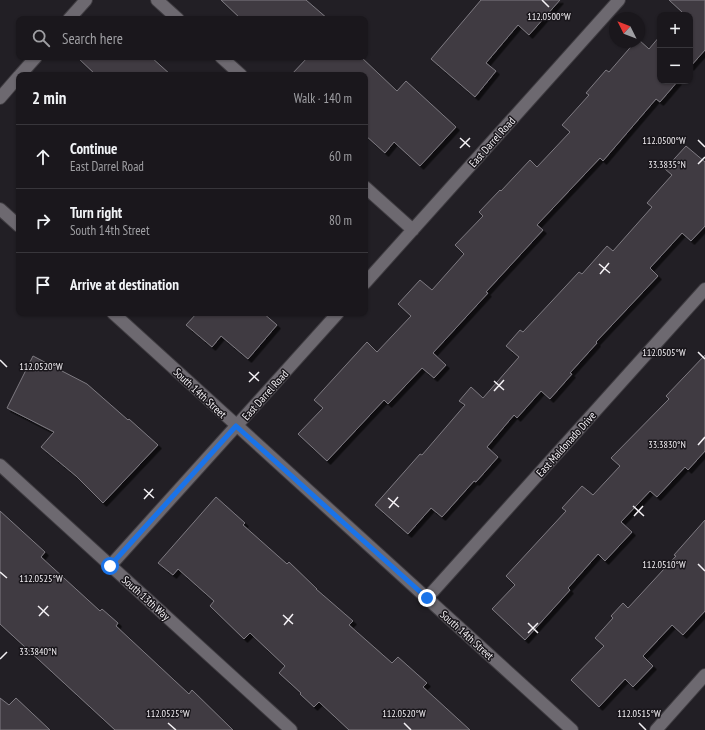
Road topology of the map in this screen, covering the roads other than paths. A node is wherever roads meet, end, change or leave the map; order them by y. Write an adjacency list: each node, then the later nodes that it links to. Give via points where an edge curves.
1 (86, 0): 4 (street)
2 (157, 0): 5 (street)
3 (619, 0): 15 (street, East Darrel Road)
4 (72, 16)
5 (175, 16)
6 (33, 60): 8 (street)
7 (224, 60): 9 (street)
8 (23, 72)
9 (238, 72)
10 (16, 80): 11 (street)
11 (0, 98)
12 (368, 190): 15 (street)
13 (0, 209): 14 (street)
14 (16, 223)
15 (413, 230): 16 (street, East Darrel Road)
16 (368, 280)
17 (705, 289): 23 (street, East Maldonado Drive)
18 (116, 316): 20 (street, South 14th Street)
19 (335, 316): 20 (street, East Darrel Road)
20 (236, 426): 22 (street, East Darrel Road); 23 (street, South 14th Street)
21 (0, 465): 22 (street, South 13th Way)
22 (110, 566): 25 (street, South 13th Way)
23 (427, 598): 26 (street, South 14th Street)
24 (705, 675): 27 (street)
25 (291, 730)
26 (572, 730)
27 (656, 730)

